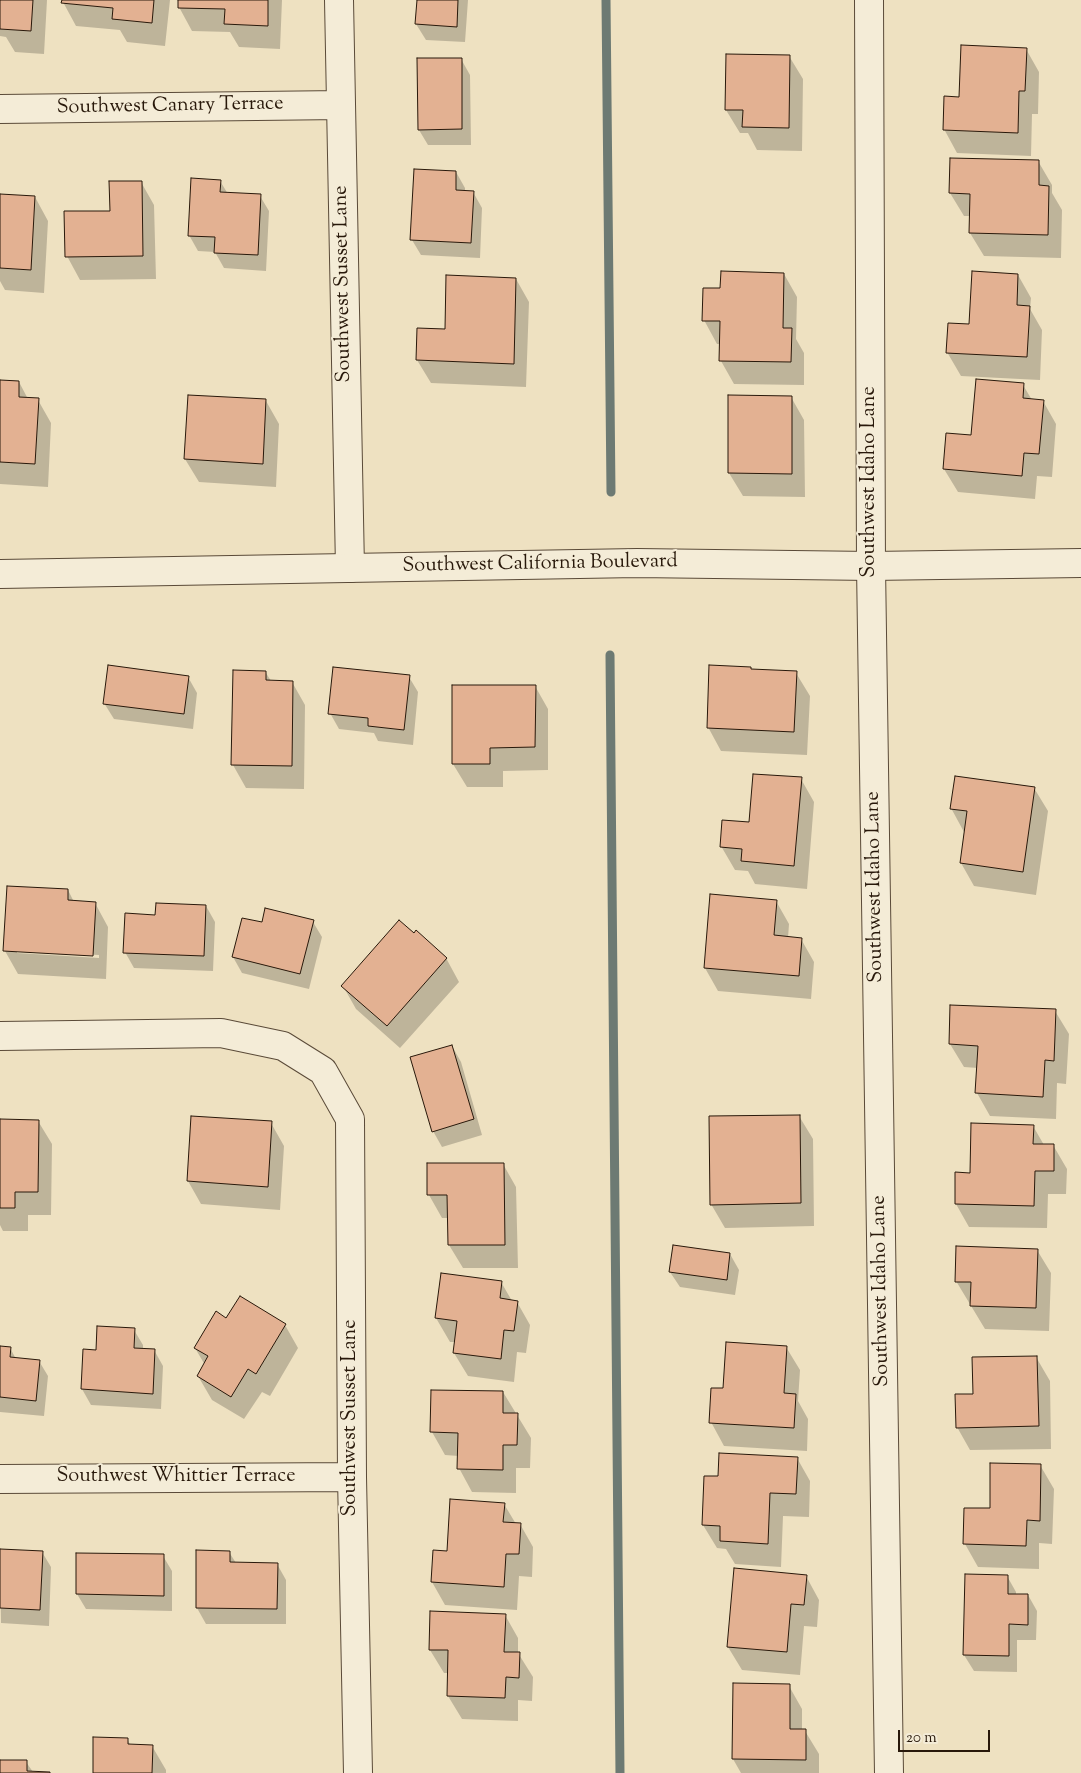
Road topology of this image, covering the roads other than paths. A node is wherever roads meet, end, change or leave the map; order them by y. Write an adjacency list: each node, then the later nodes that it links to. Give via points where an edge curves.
1 (339, 0): 3 (street, Southwest Susset Lane)
2 (869, 0): 6 (street, Southwest Idaho Lane)
3 (341, 105): 4 (street, Southwest Canary Terrace); 7 (street, Southwest Susset Lane)
4 (0, 109)
5 (1081, 563): 6 (street, Southwest California Boulevard)
6 (871, 566): 7 (street, Southwest California Boulevard, via 637,563); 13 (street, Southwest Idaho Lane)
7 (350, 568): 8 (street, Southwest California Boulevard)
8 (0, 574)
9 (0, 1036): 10 (street, Southwest Susset Lane, via 221,1033 283,1046 323,1071 350,1119)
10 (352, 1477): 11 (street, Southwest Whittier Terrace); 12 (street, Southwest Susset Lane)
11 (0, 1479)
12 (358, 1773)
13 (889, 1773)

